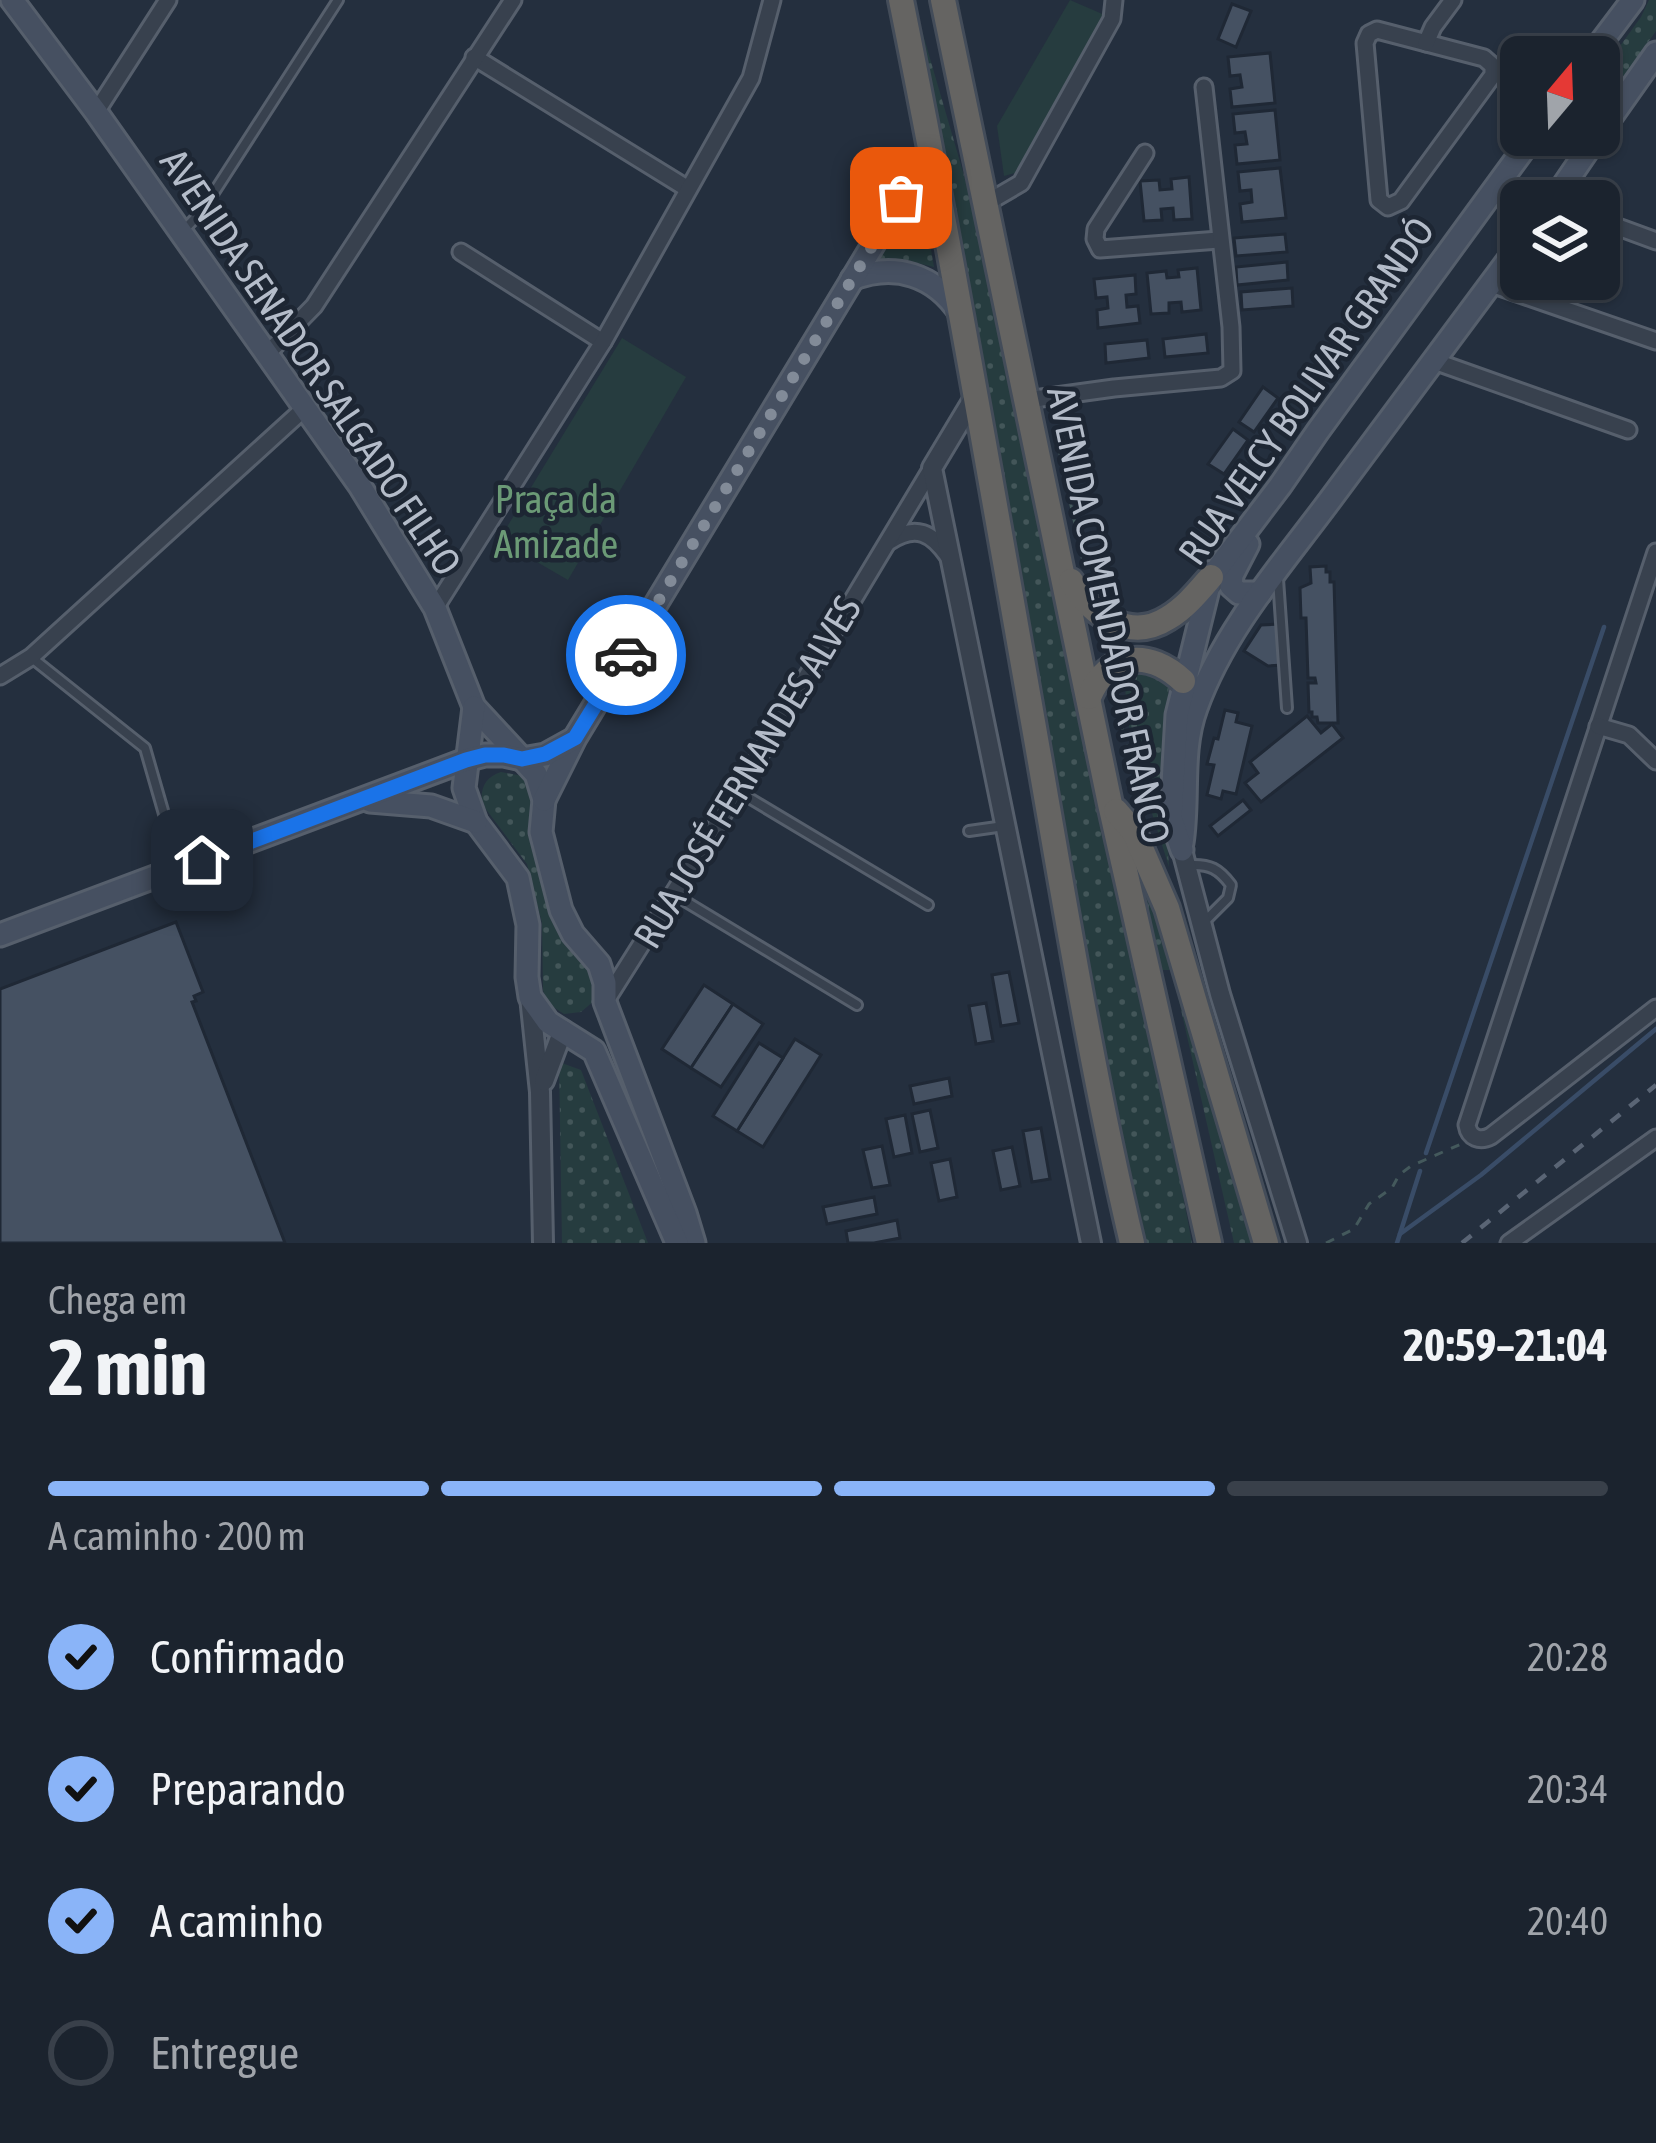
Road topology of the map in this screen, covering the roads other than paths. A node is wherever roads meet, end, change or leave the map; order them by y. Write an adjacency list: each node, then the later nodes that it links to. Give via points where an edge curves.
1 (12, 0): 17 (main road, AVENIDA SENADOR SALGADO FILHO)
2 (168, 0): 17 (street)
3 (338, 0): 24 (lane)
4 (513, 0): 14 (street)
5 (772, 0): 21 (street, via 751,78)
6 (901, 0): 18 (highway)
7 (944, 0): 22 (highway, AVENIDA COMENDADOR FRANCO)
8 (1114, 0): 22 (street, via 1112,19 1021,183)
9 (1453, 0): 12 (street)
10 (1633, 0): 11 (main road)
11 (1606, 36)
12 (1426, 43): 12 (street, via 1484,58 1492,75 1401,201 1388,207 1379,200 1365,43 1377,30)
13 (1656, 53): 16 (main road)
14 (474, 57): 21 (street); 34 (street, via 314,306)
15 (1204, 87): 25 (street)
16 (1620, 93)
17 (96, 112): 24 (main road, AVENIDA SENADOR SALGADO FILHO)
18 (931, 149): 29 (main road); 31 (highway)
19 (1145, 153): 25 (street, via 1096,229 1100,249)
20 (1519, 156): 41 (main road, RUA VELCY BOLIVAR GRANDÓ)
21 (688, 189): 33 (street)
22 (986, 204): 37 (highway, AVENIDA COMENDADOR FRANCO)
23 (1620, 228): 26 (street)
24 (182, 232): 34 (main road, AVENIDA SENADOR SALGADO FILHO)
25 (1219, 240): 37 (street, via 1232,370 1221,378)
26 (1656, 241)
27 (461, 252): 33 (street)
28 (1500, 272): 30 (main road, RUA VELCY BOLIVAR GRANDÓ)
29 (852, 279): 31 (main road, via 912,274 932,282); 59 (main road)
30 (1491, 284): 32 (street); 35 (main road, RUA VELCY BOLIVAR GRANDÓ)
31 (962, 315): 36 (highway)
32 (1656, 341)
33 (603, 342): 51 (street)
34 (268, 353): 38 (main road, AVENIDA SENADOR SALGADO FILHO)
35 (1433, 361): 39 (street); 46 (main road, RUA VELCY BOLIVAR GRANDÓ)
36 (974, 398): 40 (street); 89 (highway, via 1077,985)
37 (1027, 400): 45 (highway, AVENIDA COMENDADOR FRANCO)
38 (306, 407): 51 (main road, AVENIDA SENADOR SALGADO FILHO); 52 (street)
39 (1628, 430)
40 (932, 468): 42 (street, RUA JOSÉ FERNANDES ALVES); 44 (street)
41 (1280, 486): 47 (main road, RUA VELCY BOLIVAR GRANDÓ); 49 (main road, via 1230,581 1239,593)
42 (887, 542): 44 (street, via 927,533); 63 (street, RUA JOSÉ FERNANDES ALVES)
43 (1656, 552): 50 (street)
44 (950, 559): 68 (street)
45 (1061, 566): 47 (highway, via 1084,602 1132,627 1164,622); 55 (highway, AVENIDA COMENDADOR FRANCO)
46 (1277, 572): 49 (main road, RUA VELCY BOLIVAR GRANDÓ); 57 (lane)
47 (1211, 578): 54 (main road, RUA VELCY BOLIVAR GRANDÓ)
48 (1656, 588): 50 (street)
49 (1260, 593): 71 (main road, RUA VELCY BOLIVAR GRANDÓ, via 1194,712)
50 (1640, 602): 58 (street)
51 (435, 608): 56 (main road, AVENIDA SENADOR SALGADO FILHO)
52 (31, 657): 53 (street); 69 (lane, via 145,748)
53 (0, 676)
54 (1183, 681): 55 (highway, via 1141,658 1095,681); 71 (main road, RUA VELCY BOLIVAR GRANDÓ, via 1171,818)
55 (1088, 697): 66 (highway, AVENIDA COMENDADOR FRANCO)
56 (474, 706): 60 (main road, AVENIDA SENADOR SALGADO FILHO); 61 (main road)
57 (1287, 708)
58 (1598, 726): 62 (street, via 1629,735); 79 (street, via 1468,1132 1482,1137)
59 (575, 738): 60 (main road); 65 (main road)
60 (522, 759): 61 (main road); 65 (main road, AVENIDA SENADOR SALGADO FILHO)
61 (466, 760): 64 (main road); 67 (main road, via 464,788)
62 (1656, 761)
63 (738, 791): 72 (street, RUA JOSÉ FERNANDES ALVES); 73 (lane)
64 (363, 800): 67 (main road, via 431,806); 75 (main road)
65 (544, 800): 77 (main road, AVENIDA SENADOR SALGADO FILHO, via 541,832 560,910 599,964)
66 (1110, 804): 90 (highway, AVENIDA COMENDADOR FRANCO); 91 (highway, via 1134,832 1167,908)
67 (476, 822): 76 (main road, via 518,878)
68 (1006, 826): 70 (lane); 88 (street)
69 (168, 828)
70 (970, 831)
71 (1183, 858): 74 (street, RUA VELCY BOLIVAR GRANDÓ); 74 (lane, via 1220,871 1231,885)
72 (673, 894): 77 (street, RUA JOSÉ FERNANDES ALVES); 78 (lane)
73 (928, 905)
74 (1201, 925): 92 (street, RUA VELCY BOLIVAR GRANDÓ)
75 (0, 935)
76 (530, 998): 80 (main road); 81 (street)
77 (605, 1002): 80 (main road, via 581,1027); 83 (main road, AVENIDA SENADOR SALGADO FILHO)
78 (857, 1005)
79 (1656, 1008)
80 (563, 1030): 81 (street); 85 (main road, via 594,1051)
81 (540, 1092): 84 (street)
82 (1656, 1138): 93 (street)
83 (685, 1213): 86 (main road, AVENIDA SENADOR SALGADO FILHO); 87 (main road)
84 (544, 1243)
85 (677, 1243)
86 (694, 1243)
87 (709, 1243)
88 (1091, 1243)
89 (1132, 1243)
90 (1209, 1243)
91 (1266, 1243)
92 (1297, 1243)
93 (1510, 1243)

